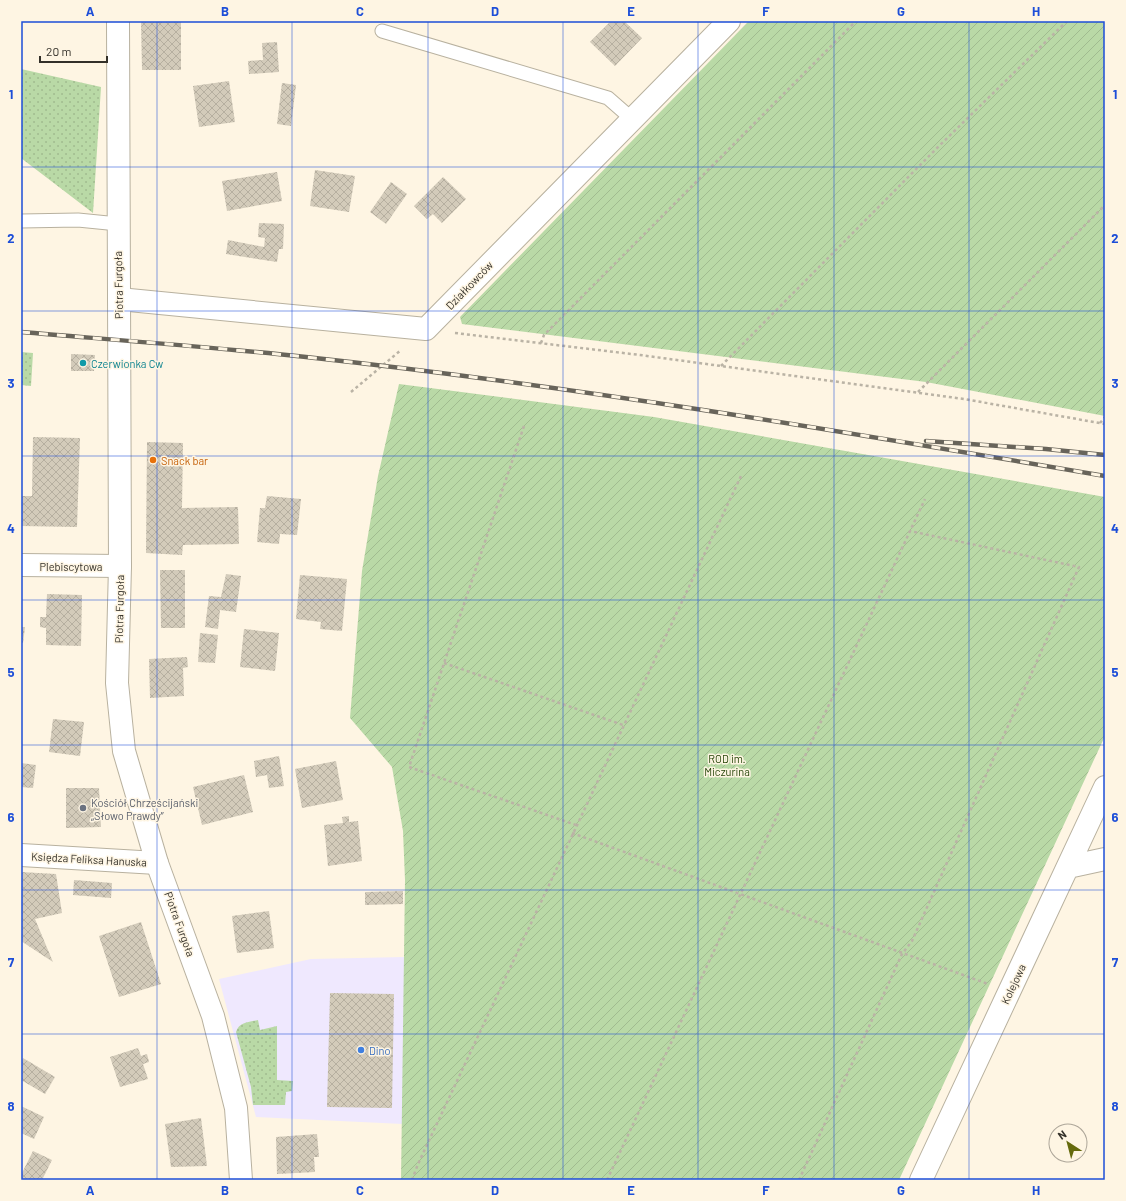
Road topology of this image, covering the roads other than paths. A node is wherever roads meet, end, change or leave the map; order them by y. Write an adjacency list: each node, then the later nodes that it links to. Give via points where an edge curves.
1 (118, 21): 6 (street, Piotra Furgoła)
2 (729, 21): 4 (street, Działkowców)
3 (382, 31): 4 (lane, via 608,98)
4 (632, 119): 7 (street, Działkowców, via 426,329)
5 (21, 221): 6 (lane, via 78,220)
6 (118, 224): 7 (street, Piotra Furgoła)
7 (119, 299): 9 (street, Piotra Furgoła)
8 (21, 565): 9 (street, Plebiscytowa)
9 (120, 566): 13 (street, Piotra Furgoła, via 117,683 124,751)
10 (1105, 787): 14 (street, Kolejowa)
11 (21, 855): 13 (street, Księdza Feliksa Hanuska)
12 (1105, 859): 14 (street)
13 (157, 863): 15 (street, Piotra Furgoła, via 213,1016 236,1108)
14 (1068, 867): 16 (street, Kolejowa)
15 (241, 1180)
16 (921, 1180)

